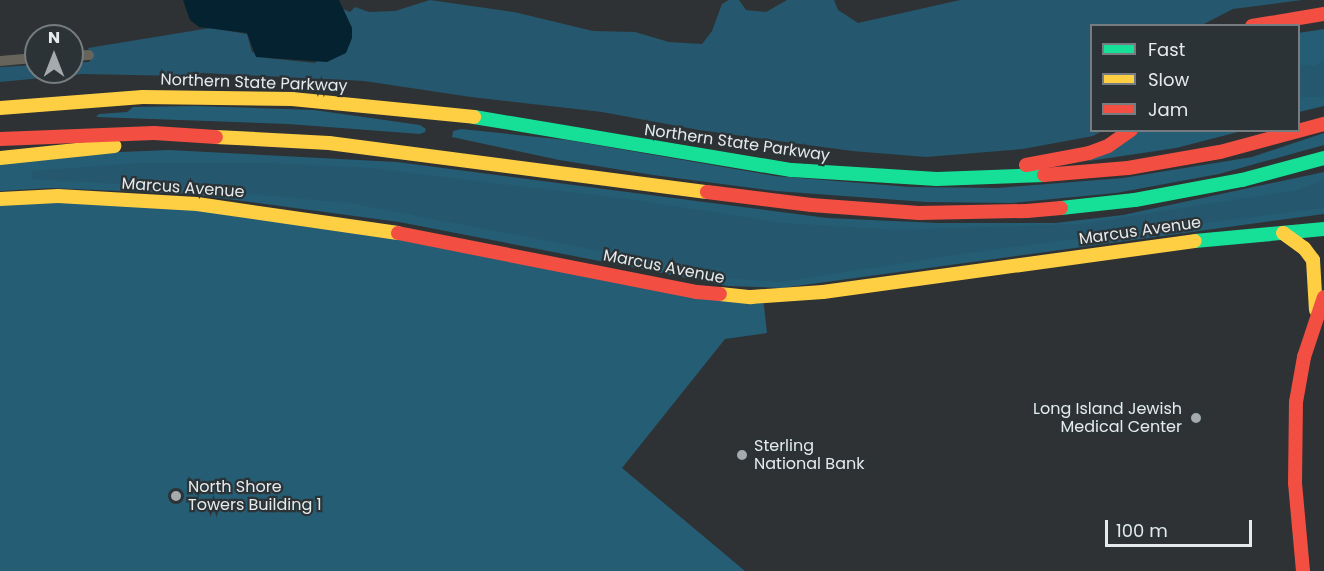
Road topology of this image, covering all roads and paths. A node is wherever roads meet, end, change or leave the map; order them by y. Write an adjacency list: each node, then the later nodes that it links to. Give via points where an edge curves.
1 (1324, 14): 2 (main road)
2 (1264, 24)
3 (1324, 25): 4 (main road)
4 (1300, 29)
5 (84, 55): 6 (street)
6 (89, 55)
7 (24, 58): 8 (street)
8 (2, 59)
9 (0, 108): 20 (main road, Northern State Parkway, via 143,97 292,99 443,112 755,165)
10 (1324, 114): 11 (main road)
11 (1300, 118)
12 (1324, 124): 13 (main road, Northern State Parkway)
13 (1300, 131)
14 (1128, 132): 20 (main road, via 1098,150 1050,162)
15 (1296, 132): 20 (main road, Northern State Parkway, via 1187,158 1090,172 972,179)
16 (0, 139): 17 (main road, via 188,134)
17 (294, 140): 18 (main road, via 139,144); 19 (main road, via 400,150 811,205 919,213 1027,211 1135,200 1242,180)
18 (0, 158)
19 (1324, 158)
20 (865, 176)
21 (0, 200): 23 (main road, Marcus Avenue, via 58,196 267,212 370,227 739,297 795,295 1204,239)
22 (1324, 229): 23 (main road, Marcus Avenue)
23 (1282, 232): 25 (main road, via 1313,260)
24 (1324, 297): 25 (main road)
25 (1316, 319): 26 (main road, via 1304,357 1294,434)
26 (1303, 571)

